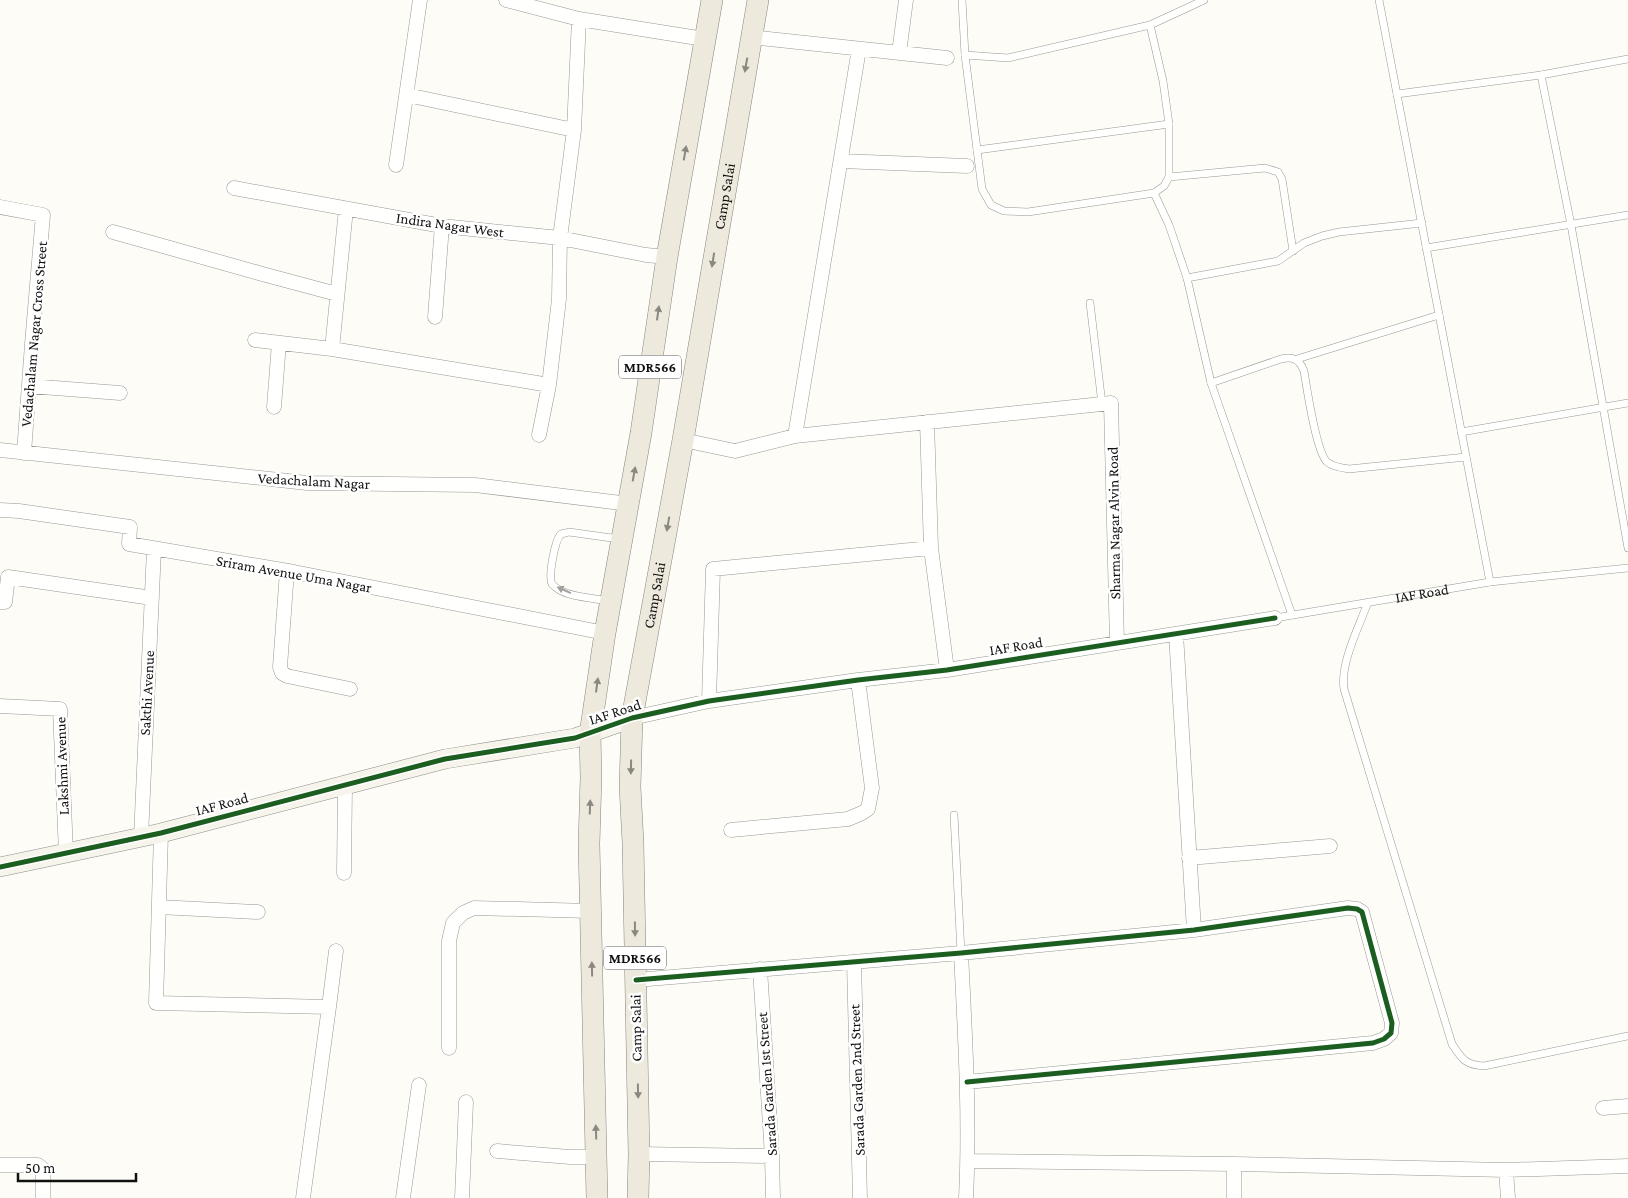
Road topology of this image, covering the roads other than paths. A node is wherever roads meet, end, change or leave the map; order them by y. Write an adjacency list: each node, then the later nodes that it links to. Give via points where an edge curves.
1 (420, 0): 20 (street)
2 (506, 0): 9 (street)
3 (712, 0): 12 (main road, MDR566)
4 (758, 0): 11 (main road, Camp Salai / MDR566)
5 (906, 0): 14 (street)
6 (962, 0): 15 (lane)
7 (1204, 0): 10 (lane)
8 (1379, 0): 19 (lane)
9 (579, 19): 12 (street); 22 (street)
10 (1150, 25): 15 (lane, via 1008,58); 21 (lane)
11 (751, 37): 13 (street); 62 (main road, Camp Salai / MDR566, one-way to 62)
12 (704, 39): 40 (main road, MDR566, one-way to 12)
13 (860, 49): 14 (street); 24 (street)
14 (899, 53): 16 (street)
15 (966, 56): 23 (lane)
16 (946, 58)
17 (1628, 59): 18 (lane)
18 (1541, 74): 19 (lane); 34 (lane)
19 (1397, 94): 33 (lane)
20 (407, 95): 22 (street); 25 (street)
21 (1169, 124): 23 (lane); 27 (lane)
22 (574, 130): 37 (street)
23 (977, 150): 29 (lane, via 982,189 991,204 1004,211 1028,212)
24 (841, 161): 26 (street); 61 (street)
25 (396, 165)
26 (967, 166)
27 (1169, 177): 29 (lane, via 1164,186); 39 (lane, via 1265,168 1278,172 1282,179)
28 (234, 188): 31 (street, Indira Nagar West)
29 (1154, 193): 41 (lane, via 1169,225)
30 (0, 207): 52 (street, Vedachalam Nagar Cross Street, via 43,215)
31 (346, 209): 35 (street, Indira Nagar West); 42 (street)
32 (1628, 215): 34 (lane)
33 (1422, 223): 38 (lane); 39 (lane, via 1339,232 1304,243)
34 (1571, 225): 38 (lane); 57 (lane)
35 (442, 226): 37 (street, Indira Nagar West); 45 (street)
36 (113, 232): 42 (street)
37 (560, 238): 40 (street, Indira Nagar West); 51 (street, via 559,299)
38 (1426, 248): 44 (lane)
39 (1293, 252): 41 (lane, via 1278,261)
40 (667, 257): 66 (main road, MDR566, one-way to 40)
41 (1186, 278): 50 (lane)
42 (337, 294): 48 (street)
43 (1090, 303): 55 (lane)
44 (1439, 315): 49 (lane); 59 (lane)
45 (435, 317)
46 (255, 340): 47 (street)
47 (279, 343): 48 (street); 56 (street)
48 (332, 349): 51 (street)
49 (1297, 359): 50 (lane, via 1282,359); 65 (lane, via 1304,371 1312,416 1328,463 1349,469)
50 (1212, 383): 79 (lane)
51 (550, 385): 60 (street)
52 (29, 386): 53 (street); 64 (street, Vedachalam Nagar Cross Street)
53 (120, 393)
54 (1628, 403): 57 (lane)
55 (1107, 404): 58 (street); 83 (street, Sharma Nagar Alvin Road)
56 (274, 407)
57 (1604, 407): 59 (lane); 70 (lane)
58 (927, 422): 61 (street); 69 (street)
59 (1461, 432): 65 (lane)
60 (539, 435)
61 (795, 436): 62 (street, via 735,451)
62 (683, 440): 89 (main road, Camp Salai / MDR566, one-way to 89)
63 (0, 450): 64 (street, Vedachalam Nagar)
64 (24, 453): 66 (street, Vedachalam Nagar, via 307,483 475,485)
65 (1466, 457): 74 (lane)
66 (629, 504): 68 (main road, MDR566)
67 (0, 510): 71 (street, Sriram Avenue Uma Nagar, via 130,526 129,544)
68 (622, 540): 76 (main road, MDR566); 76 (lane, one-way to 68, via 558,590 552,584 554,557 562,533)
69 (931, 548): 84 (street); 87 (street, via 713,569)
70 (1628, 548)
71 (154, 549): 73 (street, Sriram Avenue Uma Nagar); 75 (street, Sakthi Avenue)
72 (1628, 568): 74 (lane, IAF Road)
73 (288, 571): 81 (street, Sriram Avenue Uma Nagar); 86 (street, via 282,672 287,676)
74 (1490, 582): 78 (lane, IAF Road)
75 (152, 598): 77 (street, via 8,577 5,602); 95 (street, Sakthi Avenue)
76 (611, 601): 81 (main road, MDR566)
77 (0, 602)
78 (1368, 602): 79 (lane, IAF Road); 111 (lane, via 1345,665 1344,689 1452,1044 1462,1060 1484,1066)
79 (1292, 615): 80 (lane, IAF Road)
80 (1275, 618): 82 (street, IAF Road)
81 (605, 633): 90 (main road, MDR566, one-way to 81)
82 (1176, 634): 83 (street, IAF Road); 98 (street)
83 (1117, 642): 84 (street, IAF Road)
84 (947, 670): 85 (street, IAF Road)
85 (858, 680): 87 (street, IAF Road); 93 (street, via 872,788 868,809 848,819)
86 (350, 689)
87 (709, 701): 89 (street, IAF Road)
88 (0, 706): 97 (street, Lakshmi Avenue, via 60,709)
89 (632, 718): 90 (street, IAF Road); 109 (main road, Camp Salai / MDR566, one-way to 109, via 630,787)
90 (590, 734): 91 (street, IAF Road, via 445,759); 102 (main road, MDR566, one-way to 90)
91 (345, 785): 94 (street, IAF Road); 100 (street)
92 (954, 816): 106 (lane)
93 (730, 830)
94 (161, 833): 95 (street, IAF Road); 101 (street)
95 (141, 837): 97 (street, IAF Road)
96 (1330, 846): 98 (street)
97 (66, 853): 99 (street, IAF Road)
98 (1189, 858): 104 (street)
99 (0, 867)
100 (344, 873)
101 (159, 907): 103 (street); 110 (street, via 156,1003)
102 (591, 911): 112 (street, via 474,908 463,913 454,923 449,941); 121 (main road, MDR566, one-way to 102)
103 (258, 912)
104 (1194, 930): 106 (street); 113 (street, via 1357,909 1362,912 1392,1023 1391,1034 1373,1043)
105 (336, 951): 110 (street)
106 (962, 953): 107 (street); 113 (street)
107 (854, 962): 108 (street); 134 (street, Sarada Garden 2nd Street)
108 (760, 970): 109 (street); 120 (street, Sarada Garden 1st Street)
109 (636, 980): 119 (main road, Camp Salai / MDR566, one-way to 119)
110 (329, 1006): 128 (street)
111 (1628, 1036)
112 (449, 1048)
113 (966, 1082): 122 (street)
114 (419, 1085): 129 (street)
115 (466, 1102): 130 (street)
116 (1628, 1106): 117 (street)
117 (1603, 1108)
118 (497, 1151): 121 (street)
119 (639, 1154): 120 (street); 132 (main road, Camp Salai / MDR566)
120 (772, 1156): 133 (street, Sarada Garden 1st Street)
121 (597, 1157): 131 (main road, MDR566)
122 (968, 1161): 124 (street); 135 (street)
123 (0, 1164): 127 (street, via 41,1167)
124 (1234, 1164): 126 (street); 136 (street)
125 (1628, 1166): 126 (street)
126 (1506, 1170): 137 (street)
127 (42, 1198)
128 (303, 1198)
129 (403, 1198)
130 (462, 1198)
131 (597, 1198)
132 (638, 1198)
133 (773, 1198)
134 (860, 1198)
135 (966, 1198)
136 (1234, 1198)
137 (1508, 1198)

